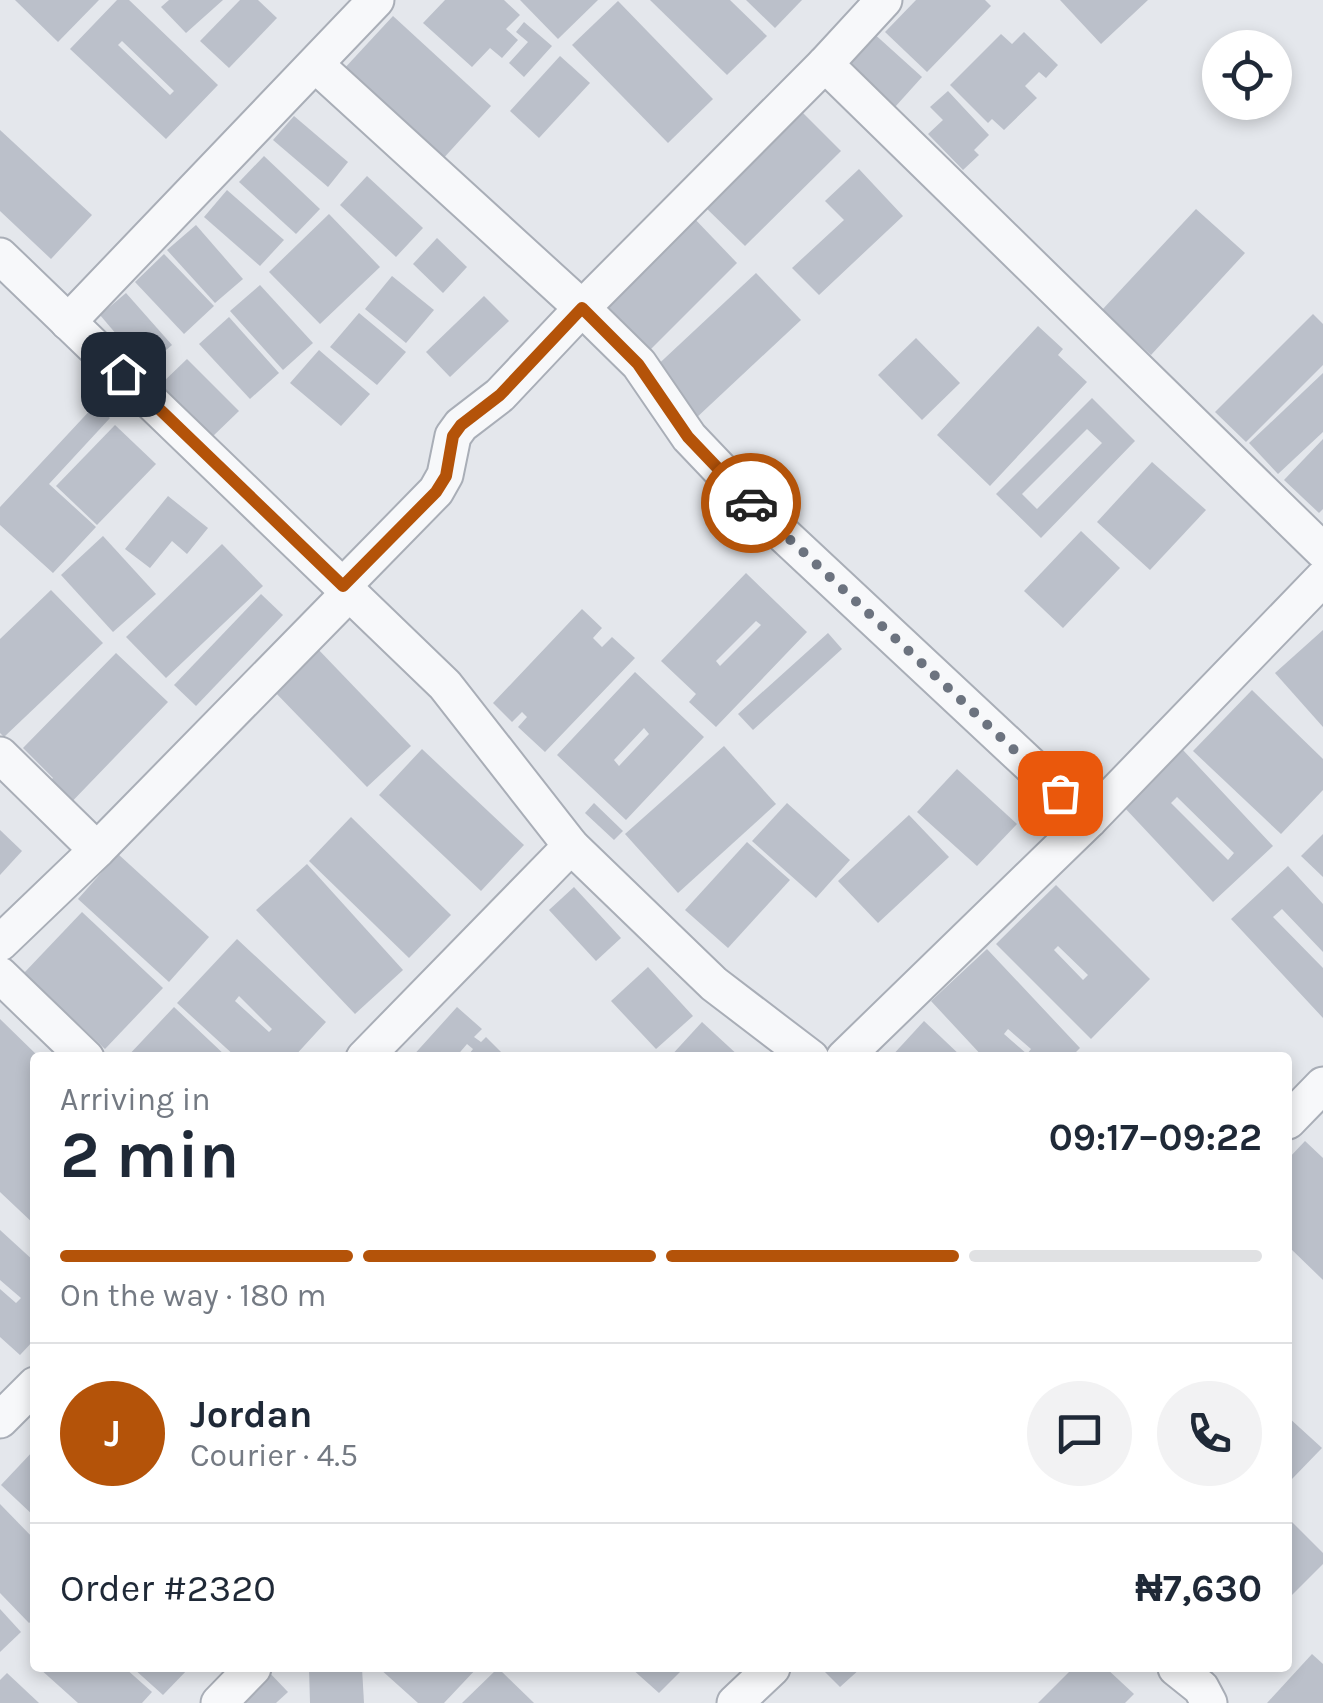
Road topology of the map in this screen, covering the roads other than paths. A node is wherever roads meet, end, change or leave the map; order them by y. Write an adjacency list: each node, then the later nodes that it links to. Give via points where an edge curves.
1 (376, 0): 4 (street)
2 (884, 0): 3 (street)
3 (825, 64): 6 (street); 8 (street)
4 (316, 65): 6 (street); 7 (street)
5 (0, 256): 7 (street)
6 (582, 308): 10 (street, via 500,395 461,425 436,492); 12 (street, via 638,364 688,437 770,522)
7 (68, 322): 10 (street)
8 (1323, 551)
9 (1323, 578): 12 (street)
10 (346, 589): 13 (street, via 446,685); 14 (street)
11 (0, 756): 14 (street)
12 (1090, 820): 20 (street)
13 (571, 846): 18 (street); 19 (street, via 714,984)
14 (98, 850): 15 (street)
15 (0, 943)
16 (0, 975): 17 (street)
17 (80, 1052)
18 (370, 1052)
19 (803, 1052)
20 (850, 1052)
21 (1323, 1085): 22 (street)
22 (1292, 1117)
23 (30, 1389): 24 (street)
24 (0, 1420)
25 (249, 1672): 28 (street)
26 (768, 1672): 29 (street)
27 (1181, 1672): 30 (street)
28 (219, 1703)
29 (735, 1703)
30 (1209, 1703)

